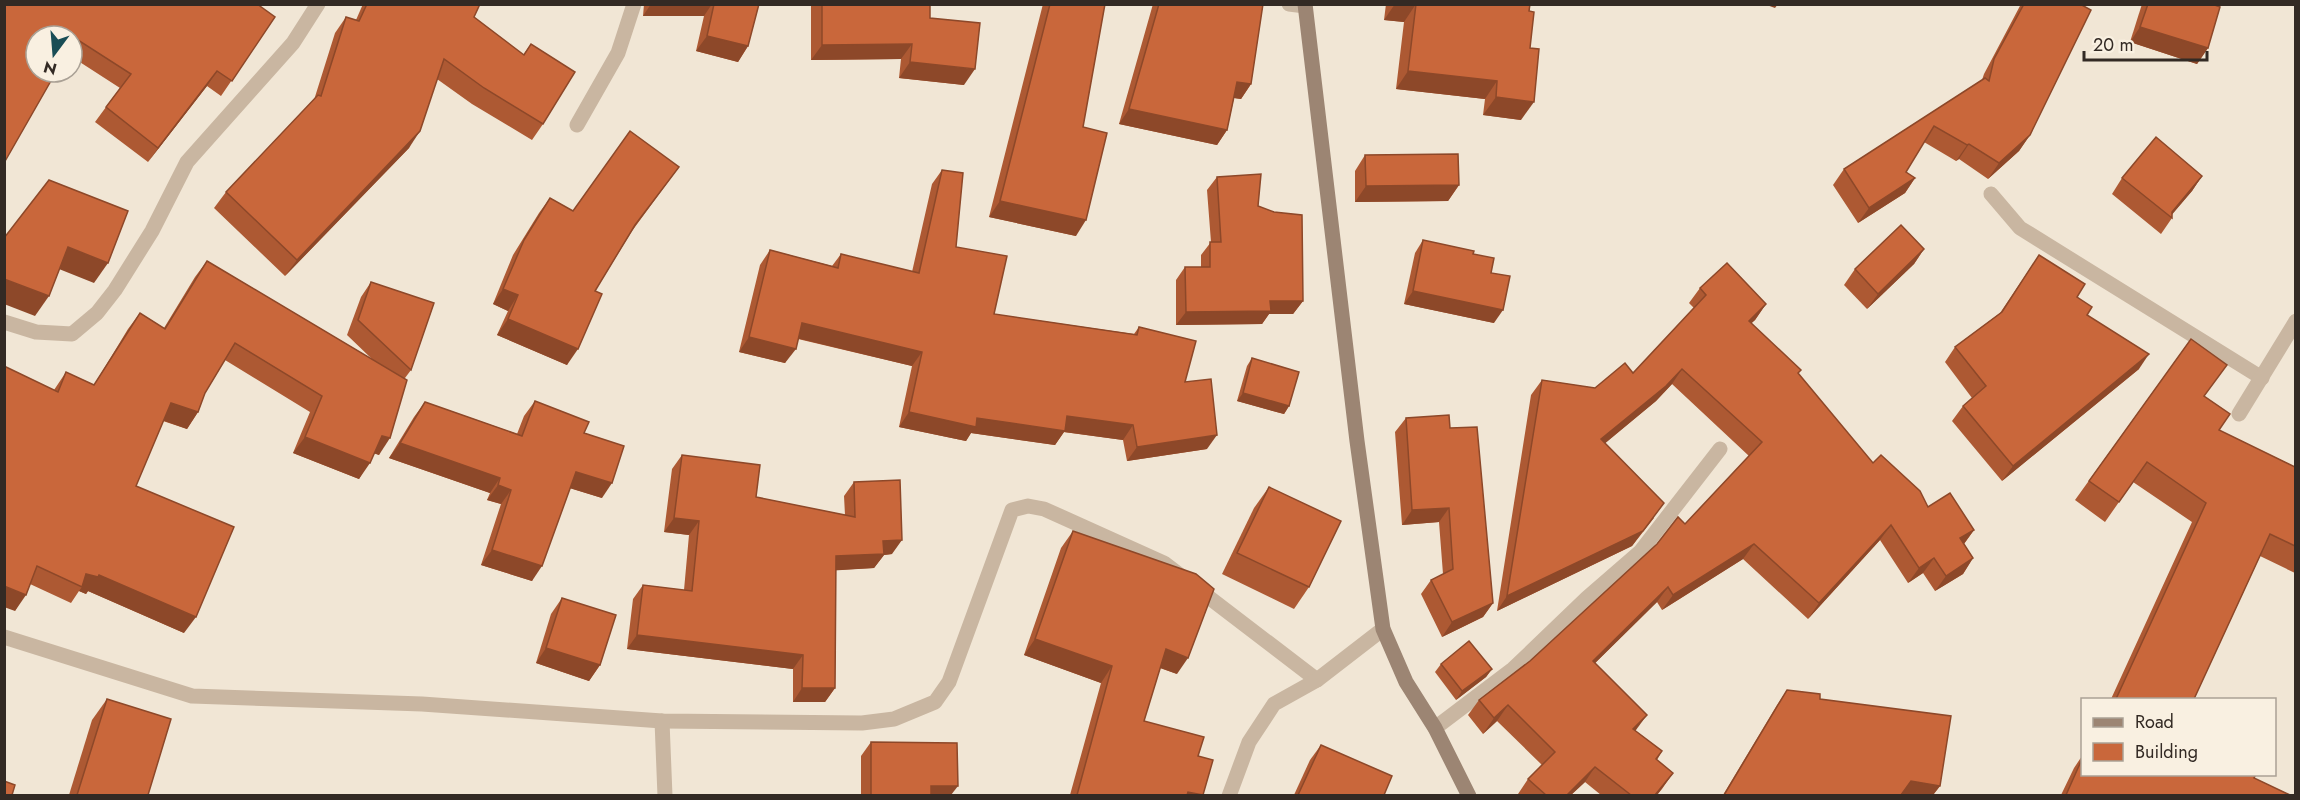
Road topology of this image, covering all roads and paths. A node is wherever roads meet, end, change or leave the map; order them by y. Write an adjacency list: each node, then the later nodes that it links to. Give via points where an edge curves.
1 (318, 4): 8 (street, via 293,43 187,162 152,231 97,313 72,334 36,332)
2 (634, 4): 5 (street, via 618,53)
3 (1289, 4): 4 (street)
4 (1305, 5): 12 (street)
5 (577, 125)
6 (1991, 195): 9 (street, via 2020,228)
7 (2295, 321): 9 (street)
8 (4, 322)
9 (2262, 378): 10 (street)
10 (2239, 414)
11 (1720, 449): 16 (street, via 1640,552 1513,669)
12 (1383, 629): 14 (street); 16 (street, via 1406,682)
13 (4, 636): 15 (street, via 192,696 422,704)
14 (1317, 680): 15 (street, via 1164,563 1044,509 1028,506 1012,510 949,682 935,702 894,719 862,723); 18 (street, via 1274,704 1249,742)
15 (662, 721): 17 (street)
16 (1435, 728): 19 (street)
17 (665, 795)
18 (1229, 795)
19 (1468, 795)

